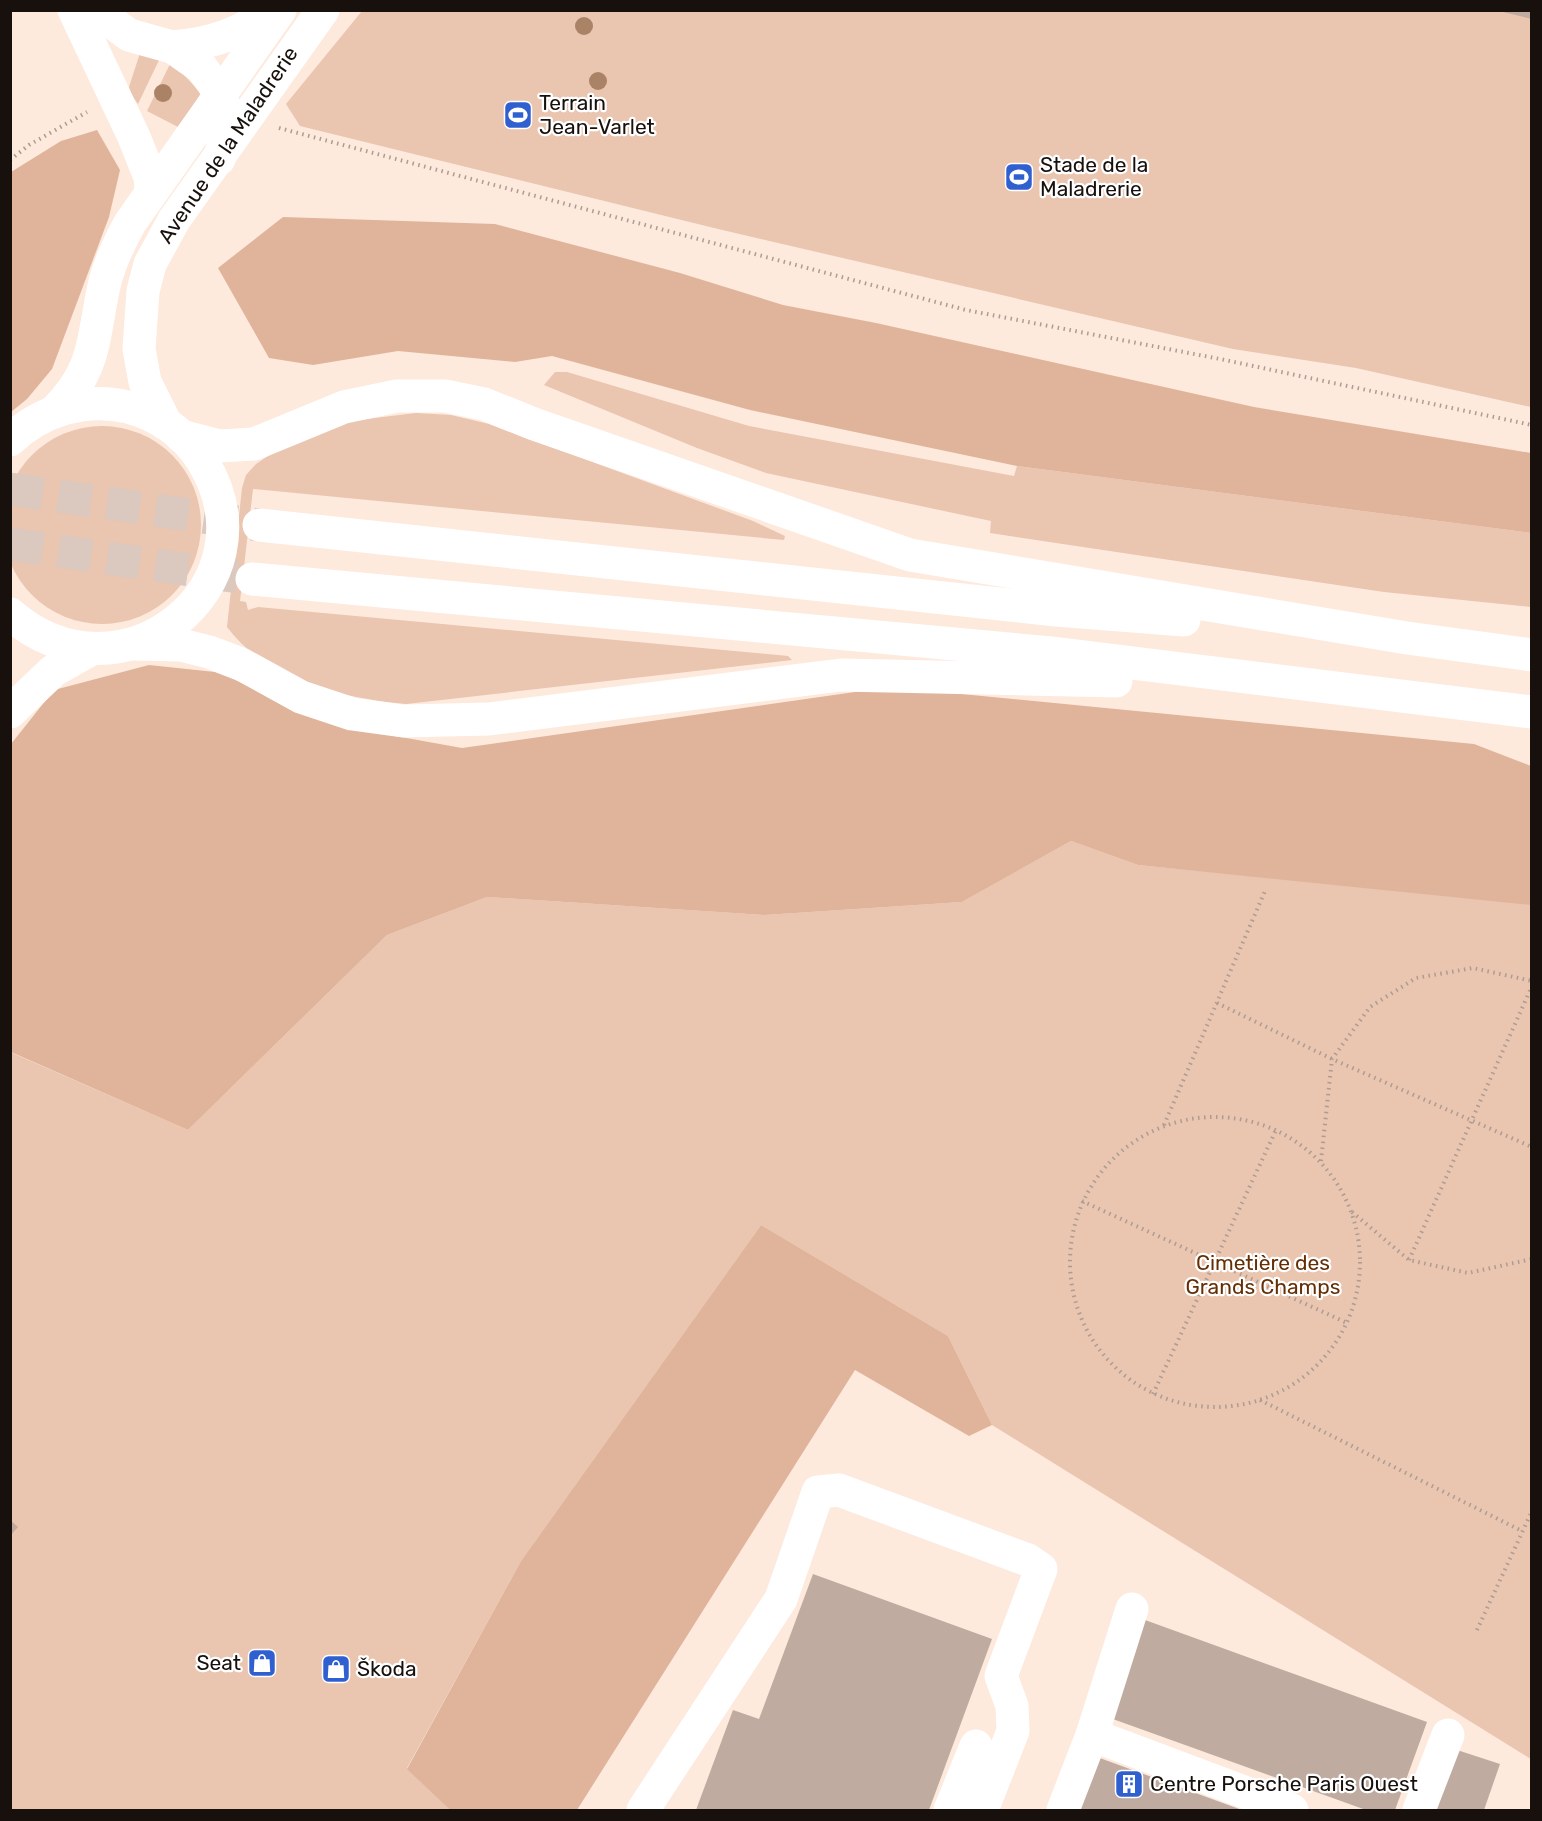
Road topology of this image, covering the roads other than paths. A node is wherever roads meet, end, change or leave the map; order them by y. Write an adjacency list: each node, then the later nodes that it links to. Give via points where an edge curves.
1 (74, 10): 8 (main road, via 134,137 150,177)
2 (95, 10): 5 (main road, via 129,35)
3 (278, 10): 5 (main road, via 242,31 207,44); 6 (main road, Avenue de la Maladrerie)
4 (323, 10): 7 (main road, Avenue de la Maladrerie)
5 (172, 47): 6 (main road, via 201,67)
6 (220, 93): 7 (main road, via 227,132); 8 (main road, Avenue de la Maladrerie)
7 (219, 159): 10 (main road, Avenue de la Maladrerie, via 160,244 143,291 138,332 141,369 152,398)
8 (151, 191): 9 (main road, Avenue de la Maladrerie, via 117,245 94,346 81,379)
9 (54, 412): 10 (main road, via 81,405 112,404 137,410); 11 (main road)
10 (173, 430): 15 (main road, via 219,446 254,444 344,407 397,396 445,396 484,404 910,555); 16 (main road, via 198,454 215,488 221,519 219,550 206,586 191,607 162,632)
11 (10, 440)
12 (259, 525): 15 (main road, via 1056,610)
13 (252, 579): 19 (main road, via 1051,653)
14 (10, 614): 17 (main road, via 41,636)
15 (1407, 638): 18 (main road)
16 (134, 644): 17 (main road); 19 (main road, via 181,645 209,652 241,664 301,697 352,714 403,721 489,719 841,675 1046,677)
17 (90, 650): 20 (main road, via 53,671)
18 (1532, 655)
19 (1401, 695): 21 (main road)
20 (10, 712)
21 (1532, 712)
22 (1132, 1609): 23 (main road)
23 (1092, 1735): 29 (main road); 30 (main road)
24 (1448, 1735): 31 (main road)
25 (976, 1746): 27 (main road)
26 (643, 1810): 28 (main road, via 780,1599 818,1492 839,1490 1028,1560 1041,1569 1000,1676 1012,1706 1013,1731)
27 (950, 1810)
28 (982, 1810)
29 (1063, 1810)
30 (1292, 1810)
31 (1419, 1810)

